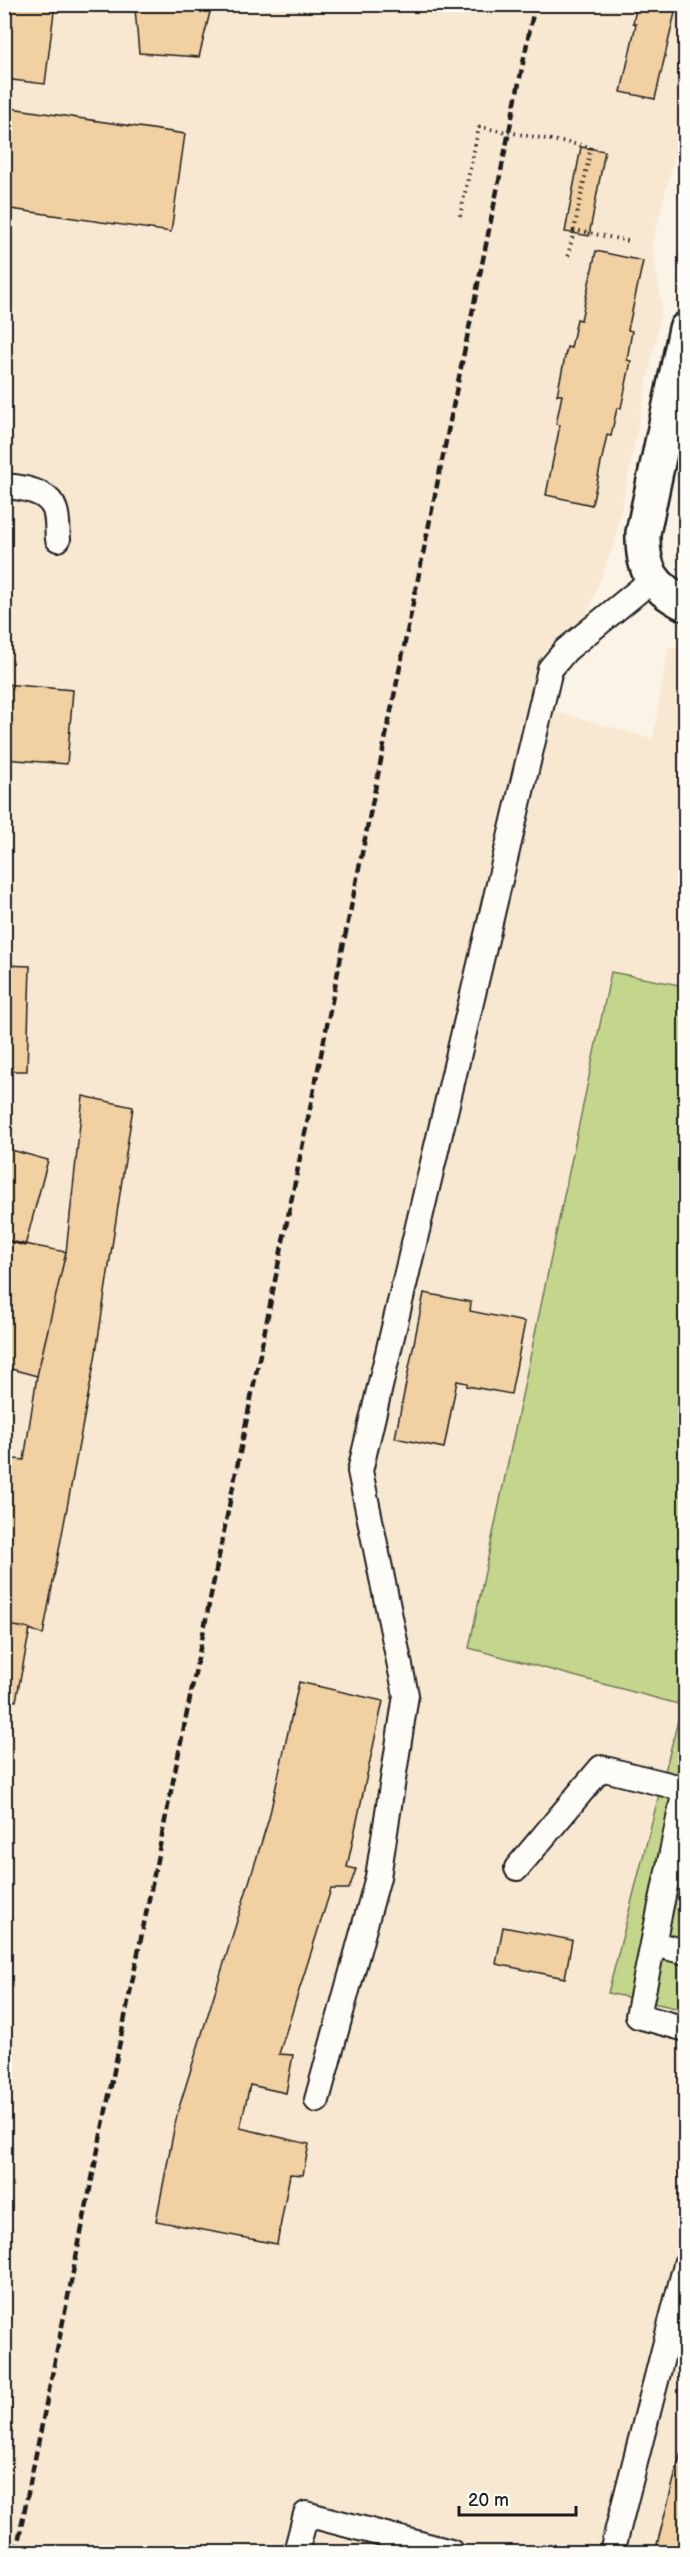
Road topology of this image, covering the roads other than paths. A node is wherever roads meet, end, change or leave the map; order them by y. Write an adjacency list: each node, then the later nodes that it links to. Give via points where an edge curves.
1 (686, 329): 4 (street, via 643,533 642,557)
2 (4, 486): 3 (lane, via 19,486 45,496 55,508)
3 (58, 540)
4 (653, 579): 5 (street); 11 (lane, via 566,650 550,669 360,1471 406,1695 378,1877)
5 (686, 604)
6 (685, 1787): 7 (lane, via 601,1768); 8 (lane)
7 (517, 1868)
8 (653, 1944): 9 (lane); 10 (lane, via 638,2016)
9 (686, 1952)
10 (686, 2029)
11 (317, 2100)
12 (686, 2264): 15 (lane)
13 (296, 2553): 14 (lane, via 306,2514)
14 (451, 2553)
15 (612, 2553)

